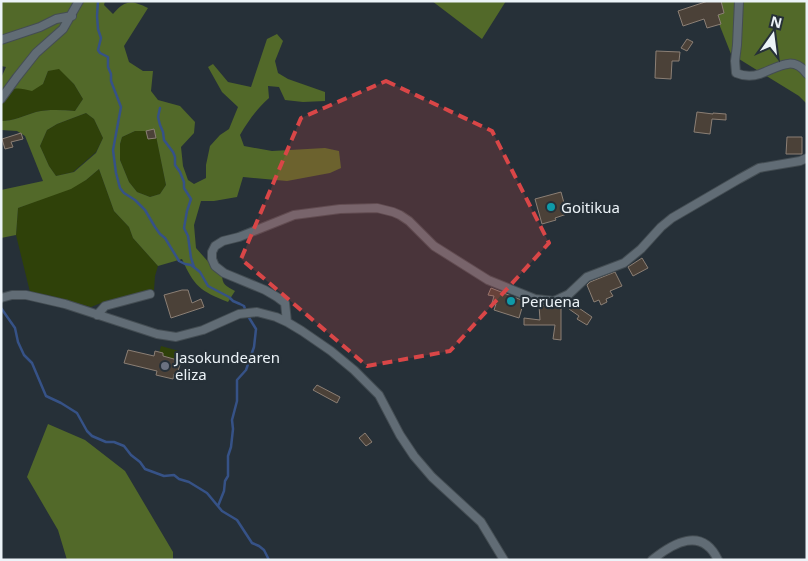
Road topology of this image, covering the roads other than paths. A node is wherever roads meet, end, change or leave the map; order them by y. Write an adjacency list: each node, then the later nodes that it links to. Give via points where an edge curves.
1 (79, 1): 3 (street)
2 (739, 1): 5 (street, via 736,73 755,76 781,64 791,64 800,66)
3 (72, 16): 4 (street); 6 (street, via 63,30 36,53)
4 (1, 40)
5 (807, 74)
6 (1, 100)
7 (807, 158): 11 (street, via 759,168 739,179 672,218 624,263 587,277 570,294 554,301 536,299 484,278 434,246 400,215 377,208 294,215 215,246 212,252 215,266 278,297 285,303)
8 (150, 294): 10 (street, via 105,306)
9 (1, 298): 10 (street, via 26,295)
10 (97, 314): 11 (street, via 158,334 176,336 203,330 239,314 257,312)
11 (287, 322): 12 (street, via 331,351 379,395 414,456 481,522)
12 (504, 560)
13 (652, 560): 14 (street, via 666,549 688,540 701,541)
14 (718, 560)

